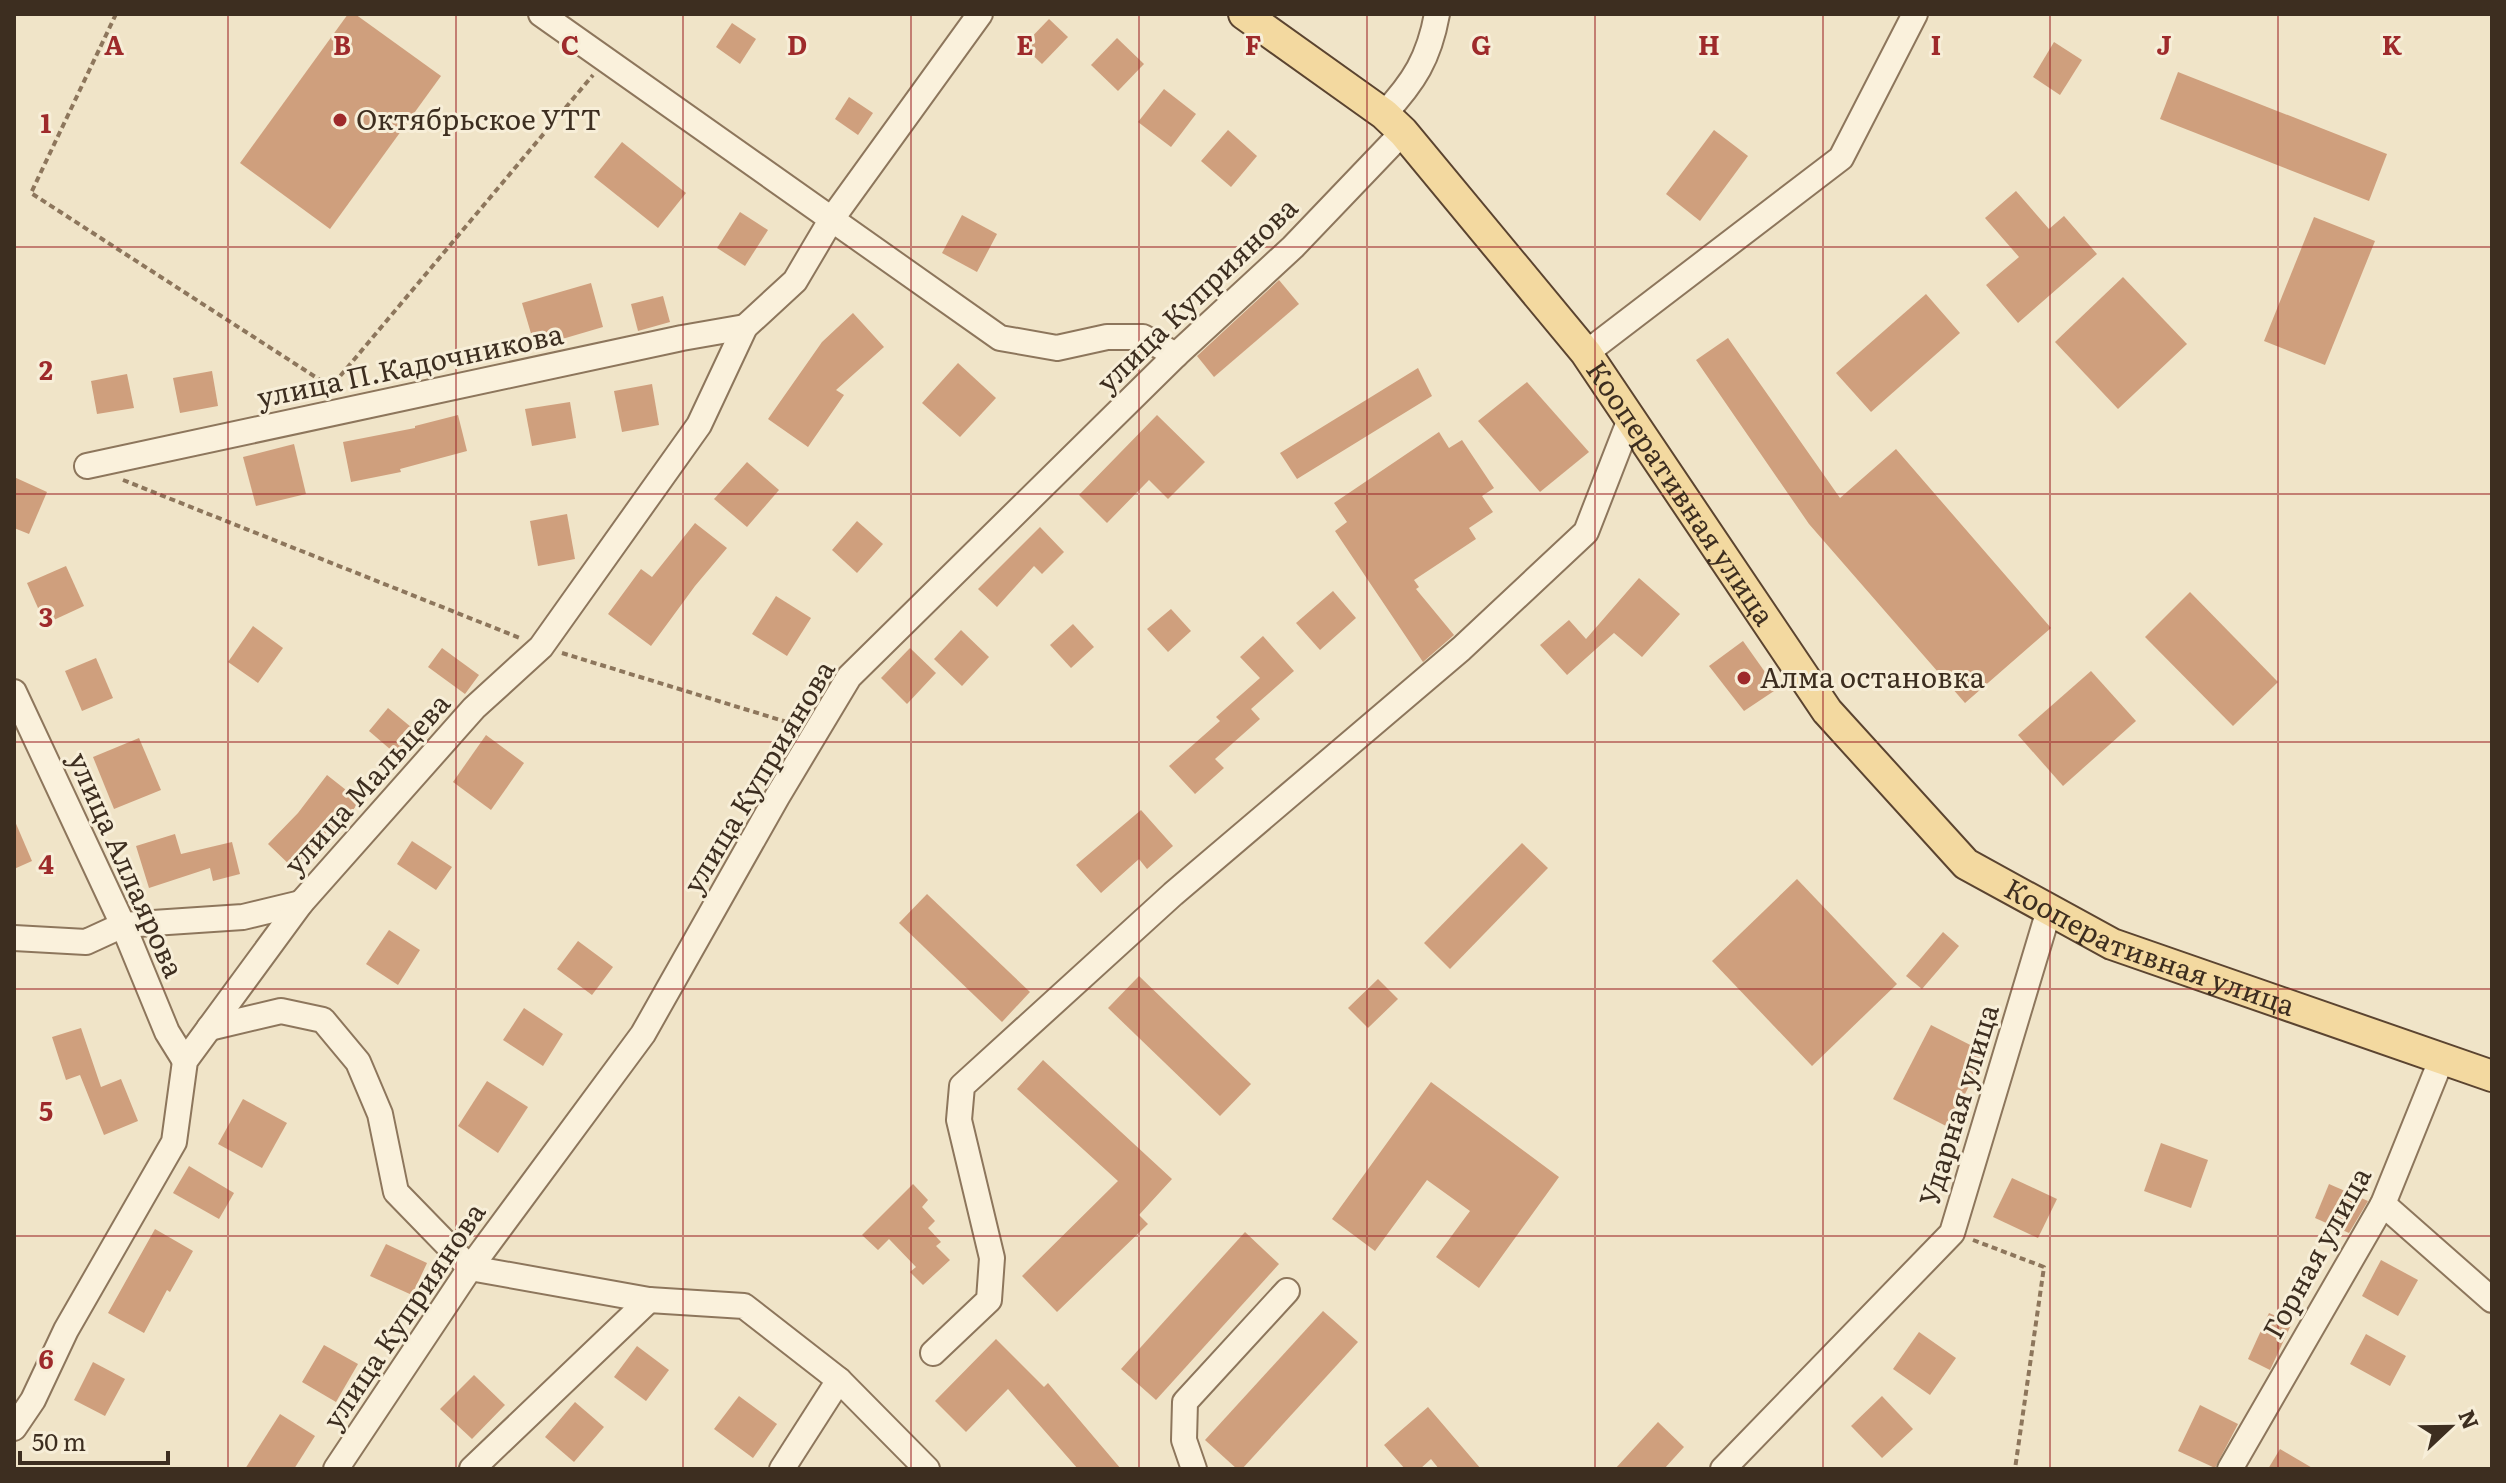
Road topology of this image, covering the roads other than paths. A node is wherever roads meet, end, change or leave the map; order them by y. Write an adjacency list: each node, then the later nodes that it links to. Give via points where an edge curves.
1 (541, 14): 7 (street)
2 (980, 14): 7 (street, улица Мальцева)
3 (1244, 14): 6 (main road, Кооперативная улица)
4 (1437, 14): 6 (street, улица Куприянова, via 1432,42)
5 (1915, 14): 9 (street, via 1841,158)
6 (1393, 123): 9 (main road, Кооперативная улица); 10 (street, улица Куприянова, via 1293,247)
7 (831, 220): 8 (street, улица Мальцева, via 795,281); 10 (street, via 1000,338 1057,348 1107,337 1143,337)
8 (745, 327): 12 (street, улица П.Кадочникова); 14 (street, улица Мальцева, via 699,425 541,647 474,708)
9 (1586, 353): 11 (main road, Кооперативная улица)
10 (1176, 355): 23 (street, улица Куприянова, via 849,677 643,1034)
11 (1630, 419): 15 (main road, Кооперативная улица, via 1827,711 1966,864); 27 (street, via 1586,532 1461,649 1173,894 962,1086 959,1120 992,1258 989,1300)
12 (87, 466)
13 (14, 692): 16 (street, улица Аллаярова)
14 (301, 903): 16 (street, via 243,917); 18 (street, улица Мальцева)
15 (2049, 910): 19 (main road, Кооперативная улица, via 2112,944); 36 (street, Ударная улица, via 1952,1233)
16 (123, 925): 17 (street, via 86,942); 20 (street, улица Аллаярова, via 167,1032)
17 (14, 938)
18 (209, 1028): 20 (street, улица Мальцева); 23 (street, via 281,1011 323,1020 358,1062 380,1114 396,1192)
19 (2442, 1058): 21 (main road, Кооперативная улица); 22 (street, Горная улица)
20 (185, 1061): 29 (street, улица Мальцева, via 174,1142)
21 (2492, 1076)
22 (2383, 1204): 26 (street); 37 (street, Горная улица)
23 (470, 1268): 25 (street); 31 (street, улица Куприянова)
24 (1287, 1291): 35 (street, via 1185,1402 1184,1440)
25 (649, 1300): 28 (street, via 744,1306); 32 (street)
26 (2492, 1300)
27 (933, 1353)
28 (839, 1380): 33 (street); 34 (street)
29 (23, 1399): 30 (street, улица Мальцева)
30 (14, 1428)
31 (336, 1469)
32 (472, 1469)
33 (782, 1469)
34 (927, 1469)
35 (1194, 1469)
36 (1723, 1469)
37 (2230, 1469)

